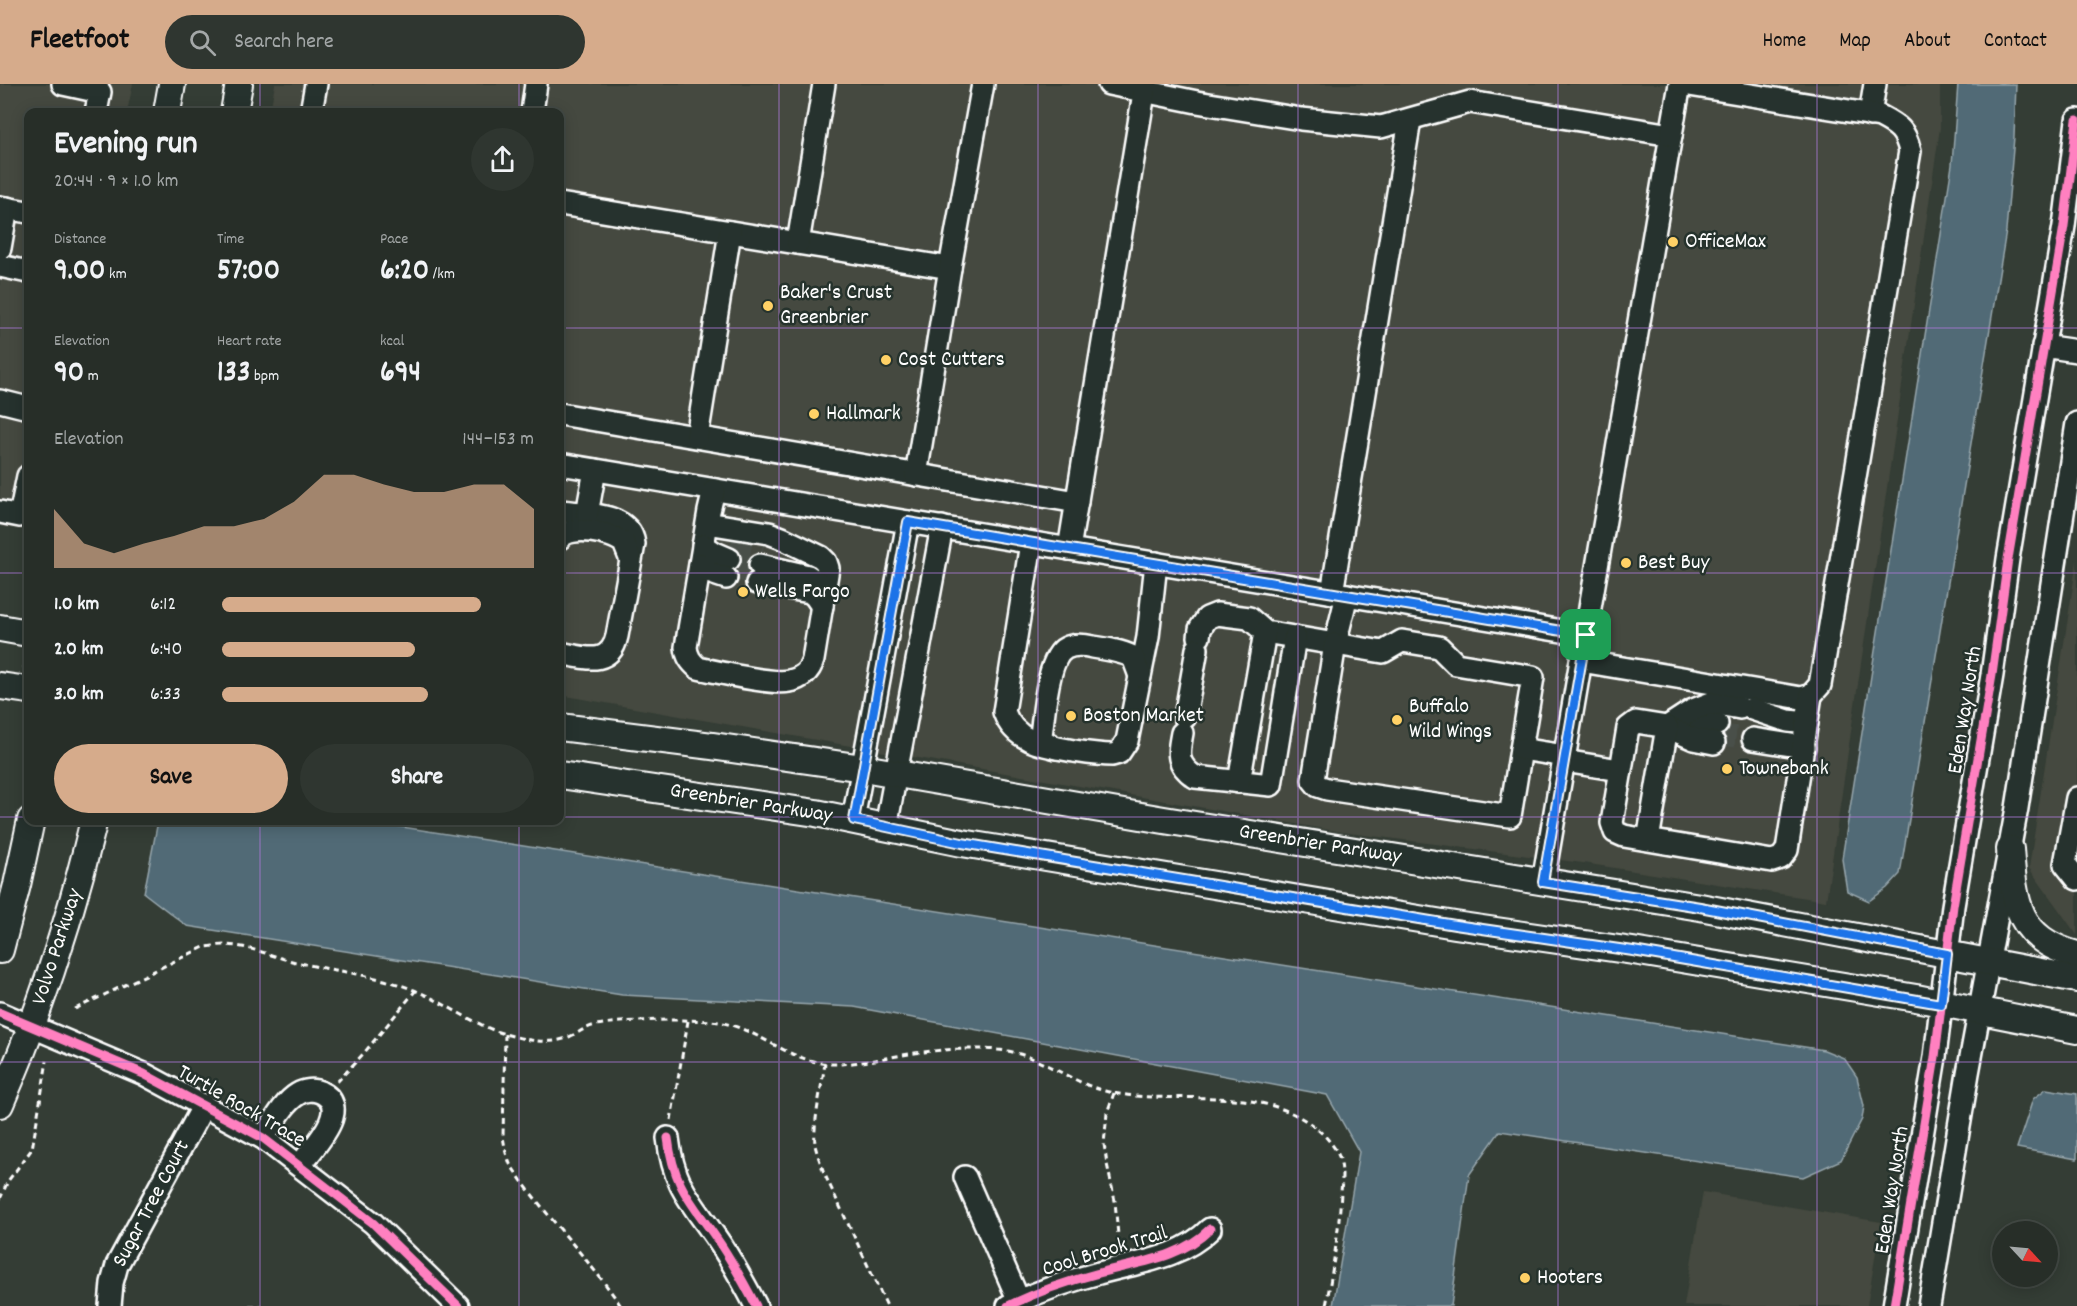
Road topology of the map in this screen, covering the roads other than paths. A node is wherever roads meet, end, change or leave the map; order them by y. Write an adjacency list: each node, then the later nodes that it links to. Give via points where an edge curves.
1 (63, 84): 12 (street, via 100,92)
2 (172, 84): 13 (main road)
3 (239, 84): 14 (main road)
4 (316, 84): 15 (street)
5 (536, 84): 16 (street)
6 (824, 84): 25 (street)
7 (983, 84): 28 (street)
8 (1109, 84): 11 (street)
9 (1681, 84): 17 (street); 20 (street)
10 (1875, 84): 17 (street)
11 (1144, 93): 18 (street, via 1301,119 1381,127); 42 (street)
12 (97, 108)
13 (168, 108)
14 (235, 108)
15 (312, 108)
16 (533, 108)
17 (1870, 115): 68 (street, via 1899,125 1910,151 1820,685)
18 (1410, 120): 20 (street, via 1470,102); 56 (street)
19 (2077, 120): 30 (street, Eden Way North)
20 (1671, 135): 59 (street)
21 (564, 205): 24 (street)
22 (3, 207): 23 (street); 26 (street)
23 (24, 211)
24 (730, 232): 25 (street); 36 (street)
25 (798, 243): 28 (street)
26 (0, 248)
27 (0, 266): 29 (street)
28 (950, 268): 39 (street)
29 (24, 271)
30 (2043, 346): 31 (street); 92 (street, Eden Way North)
31 (2077, 351)
32 (0, 402): 33 (street)
33 (24, 407)
34 (564, 415): 36 (street)
35 (2077, 423): 88 (street)
36 (697, 437): 39 (street)
37 (564, 465): 38 (street)
38 (596, 470): 40 (street); 45 (street)
39 (916, 474): 42 (street)
40 (714, 490): 46 (street); 51 (street)
41 (24, 496): 44 (street, via 20,516)
42 (1077, 502): 50 (street)
43 (564, 511): 45 (street)
44 (0, 512)
45 (587, 514): 52 (street, via 609,518 629,529 634,544)
46 (908, 522): 47 (street); 77 (street)
47 (942, 527): 49 (street); 79 (street)
48 (564, 533): 52 (street, via 572,530 614,537 624,543)
49 (1031, 543): 50 (street); 74 (street, via 1004,712 1011,726 1026,739)
50 (1069, 549): 53 (street)
51 (702, 551): 51 (street, via 728,564 708,572); 55 (street, via 769,533 821,557 828,568); 55 (street, via 686,648 691,663 698,668 780,682 799,678 811,667)
52 (631, 561): 63 (street, via 611,650 596,659)
53 (1156, 563): 56 (street); 65 (street)
54 (759, 569): 55 (street, via 815,596)
55 (825, 592)
56 (1339, 594): 59 (street); 62 (street)
57 (0, 628): 61 (main road)
58 (1266, 632): 60 (street); 81 (street); 81 (street, via 1250,618 1217,614 1207,618 1200,629 1180,761 1196,777)
59 (1586, 635): 64 (street)
60 (1295, 637): 62 (street); 81 (street, via 1271,785)
61 (24, 640)
62 (1335, 644): 75 (street, via 1383,652 1402,641 1439,647 1456,664 1533,677); 75 (street, via 1313,780 1318,786 1510,816)
63 (564, 654)
64 (1581, 661): 68 (street, via 1801,698); 76 (street)
65 (1140, 676): 74 (street, via 1131,730 1119,753 1102,755); 74 (street, via 1133,657 1119,651 1083,645 1059,653 1052,668 1041,735 1042,740)
66 (24, 680): 67 (main road)
67 (0, 686)
68 (1811, 695): 73 (street)
69 (1667, 727): 70 (street, via 1711,703); 72 (street, via 1694,739); 78 (street, via 1636,722 1628,728); 87 (street)
70 (1750, 727): 73 (street); 73 (street, via 1788,721)
71 (564, 728): 77 (main road, Greenbrier Parkway)
72 (1715, 734)
73 (1805, 741): 87 (street, via 1787,850 1781,858 1772,861)
74 (1056, 748)
75 (1521, 749): 76 (street)
76 (1564, 759): 78 (street); 90 (street)
77 (863, 768): 79 (main road, Greenbrier Parkway); 83 (street)
78 (1620, 770): 87 (street, via 1612,823 1615,832)
79 (896, 774): 86 (street); 90 (main road, Greenbrier Parkway)
80 (564, 776): 83 (main road, Greenbrier Parkway)
81 (1239, 782)
82 (2077, 798): 89 (street, via 2065,864)
83 (854, 820): 86 (main road, Greenbrier Parkway)
84 (30, 825): 91 (main road)
85 (93, 825): 99 (main road, Volvo Parkway)
86 (886, 827): 96 (main road, Greenbrier Parkway)
87 (1648, 840)
88 (2010, 849): 93 (main road, via 2014,892 2026,920 2041,940); 94 (street)
89 (2077, 879)
90 (1543, 882): 92 (main road, Greenbrier Parkway)
91 (0, 950)
92 (1947, 954): 94 (main road, Greenbrier Parkway); 96 (street, Eden Way North)
93 (2077, 955)
94 (1989, 964): 95 (main road, Greenbrier Parkway); 97 (street)
95 (2077, 979)
96 (1941, 1004): 97 (main road, Greenbrier Parkway); 112 (street, Eden Way North)
97 (1980, 1012): 100 (main road, Greenbrier Parkway); 113 (street)
98 (0, 1013): 99 (street, Turtle Rock Trace)
99 (32, 1027): 101 (main road, Volvo Parkway); 102 (street, Turtle Rock Trace, via 144,1074)
100 (2077, 1030)
101 (0, 1104)
102 (204, 1106): 103 (street, Turtle Rock Trace); 109 (street, Sugar Tree Court, via 117,1265)
103 (263, 1138): 105 (street, Turtle Rock Trace); 105 (street, via 298,1094 324,1094 332,1102 334,1113 328,1129)
104 (668, 1138): 111 (street, via 678,1183)
105 (300, 1165): 110 (street, Turtle Rock Trace, via 373,1223)
106 (965, 1177): 108 (street)
107 (1210, 1229): 108 (street, Cool Brook Trail, via 1161,1258 1065,1283)
108 (1013, 1303)
109 (110, 1306)
110 (458, 1306)
111 (756, 1306)
112 (1894, 1306)
113 (1929, 1306)

